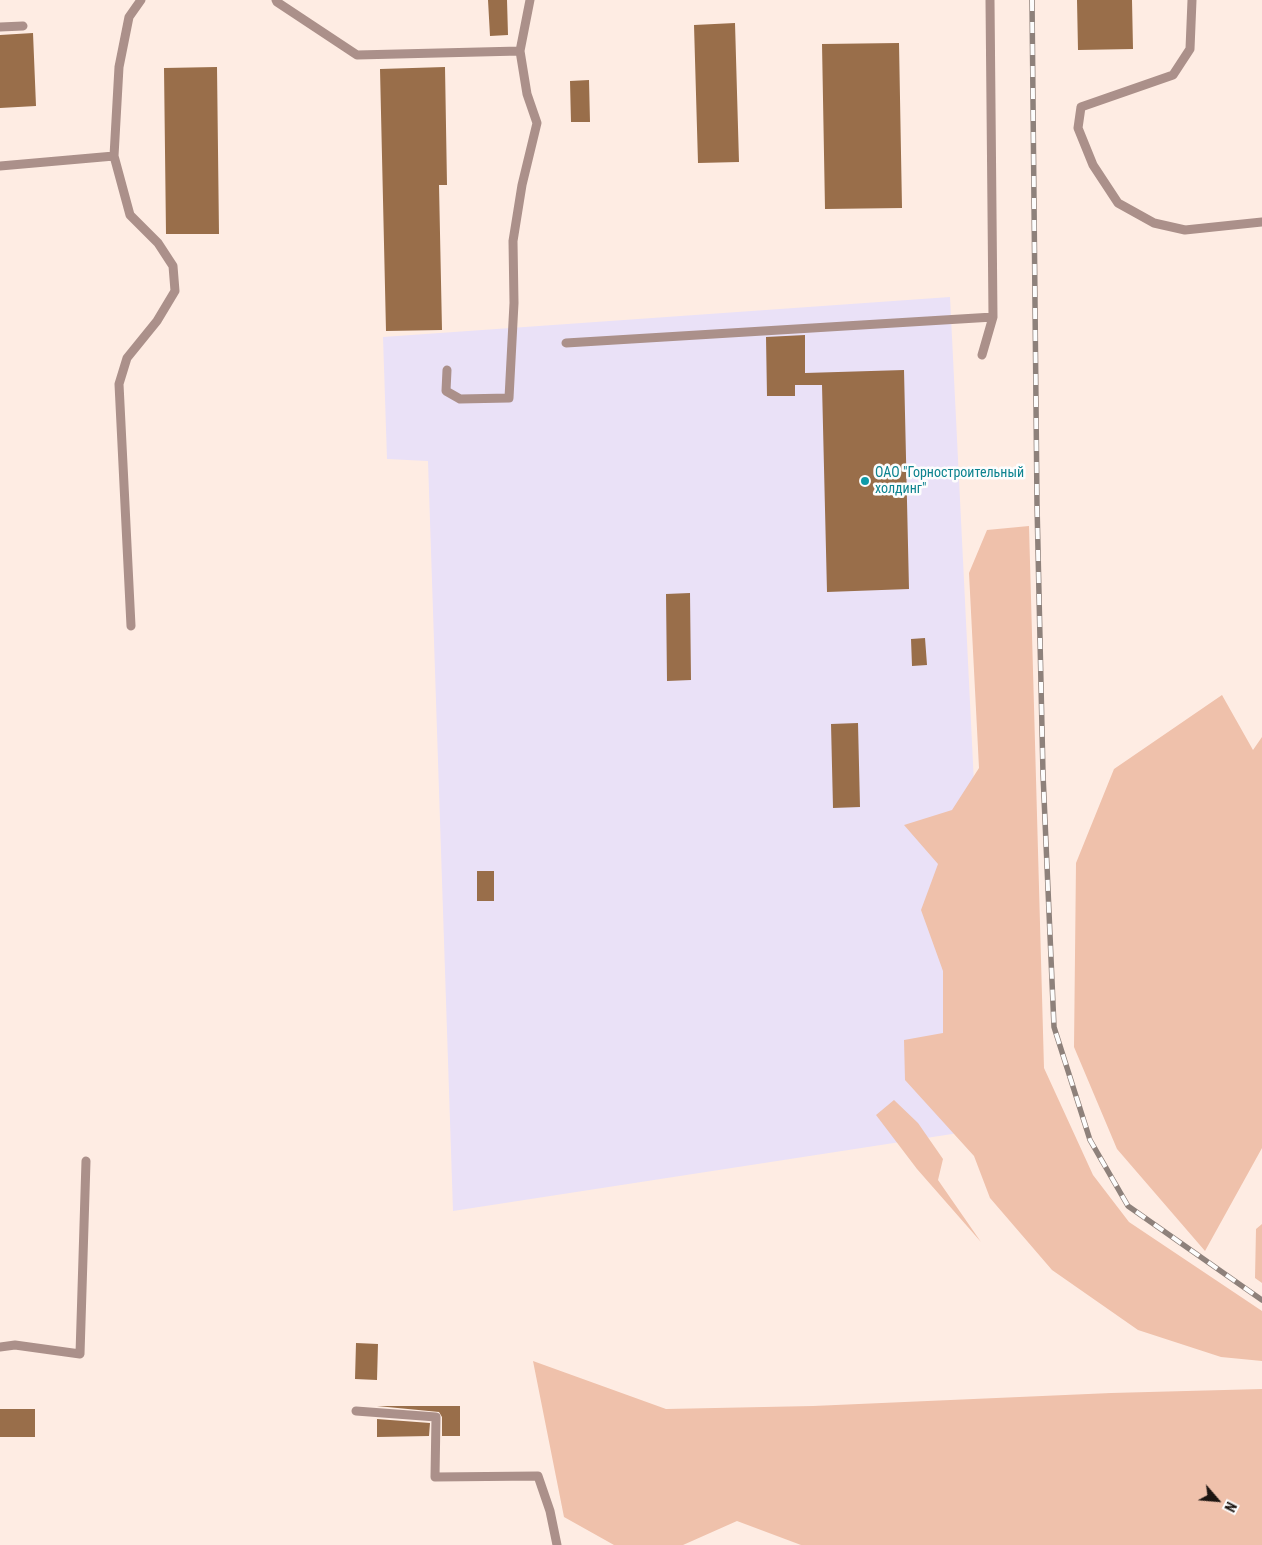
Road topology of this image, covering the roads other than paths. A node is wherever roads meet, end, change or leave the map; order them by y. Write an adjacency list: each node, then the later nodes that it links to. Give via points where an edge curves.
1 (141, 0): 9 (lane, via 129,17 119,67)
2 (276, 0): 8 (lane, via 357,55)
3 (530, 0): 8 (lane)
4 (990, 0): 12 (lane)
5 (1192, 0): 11 (lane, via 1190,49 1172,75 1082,107 1078,128 1093,166 1118,202 1154,223 1185,230)
6 (23, 26): 7 (lane)
7 (0, 27)
8 (520, 51): 15 (lane, via 527,94 537,123 513,241 514,303 509,398 460,399 446,391)
9 (114, 156): 10 (lane); 16 (lane, via 130,215 158,243 173,266 174,291 157,321 127,358 119,384)
10 (0, 166)
11 (1262, 222)
12 (993, 316): 13 (lane); 14 (lane)
13 (566, 344)
14 (982, 355)
15 (447, 370)
16 (131, 626)
17 (86, 1161): 18 (lane, via 80,1354 15,1345)
18 (0, 1347)
19 (356, 1411): 20 (lane, via 436,1417 435,1477 538,1476)
20 (557, 1545)

